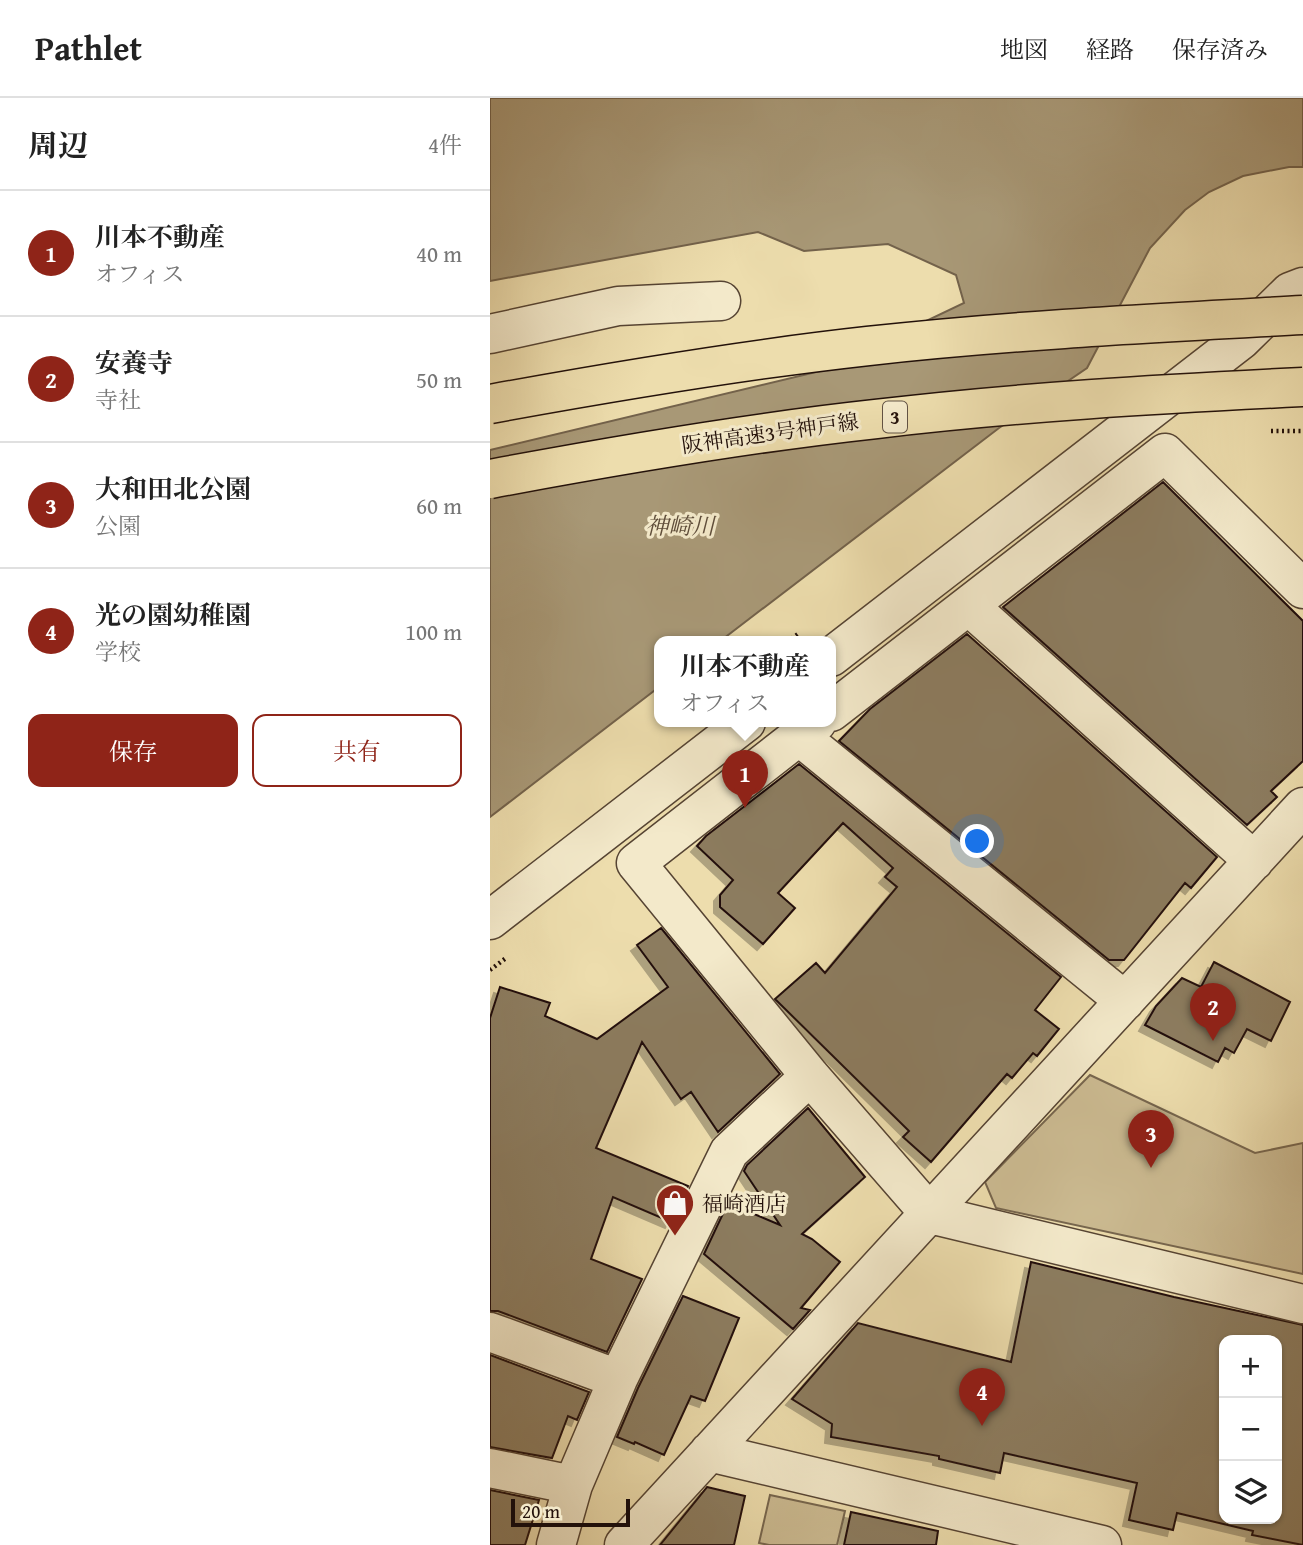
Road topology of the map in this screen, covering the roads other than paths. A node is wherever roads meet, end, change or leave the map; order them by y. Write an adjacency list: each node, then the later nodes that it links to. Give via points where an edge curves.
1 (1303, 287): 10 (street, via 1290,292 1241,340)
2 (721, 302): 4 (street, via 618,306)
3 (1303, 315): 6 (highway, bridge, via 1094,326 868,346 641,376)
4 (490, 334)
5 (1303, 387): 7 (highway, 阪神高速3号神戸線 / 3, bridge, via 1087,398 876,419 651,449)
6 (490, 404)
7 (490, 478)
8 (1303, 589): 9 (street, via 1165,453)
9 (969, 606): 11 (street); 15 (street)
10 (836, 653)
11 (836, 708)
12 (740, 727): 16 (street)
13 (808, 729): 17 (street); 18 (street, via 636,863)
14 (1303, 807): 15 (street)
15 (1254, 861): 17 (street)
16 (490, 920)
17 (1125, 1001): 19 (street)
18 (810, 1076): 19 (street); 22 (street, via 729,1152)
19 (930, 1214): 20 (street); 23 (street)
20 (1303, 1304)
21 (490, 1332): 22 (street)
22 (618, 1379): 25 (street)
23 (709, 1452): 27 (street); 28 (street)
24 (490, 1468): 25 (street)
25 (573, 1485): 26 (street)
26 (556, 1545)
27 (624, 1545)
28 (1102, 1545)

